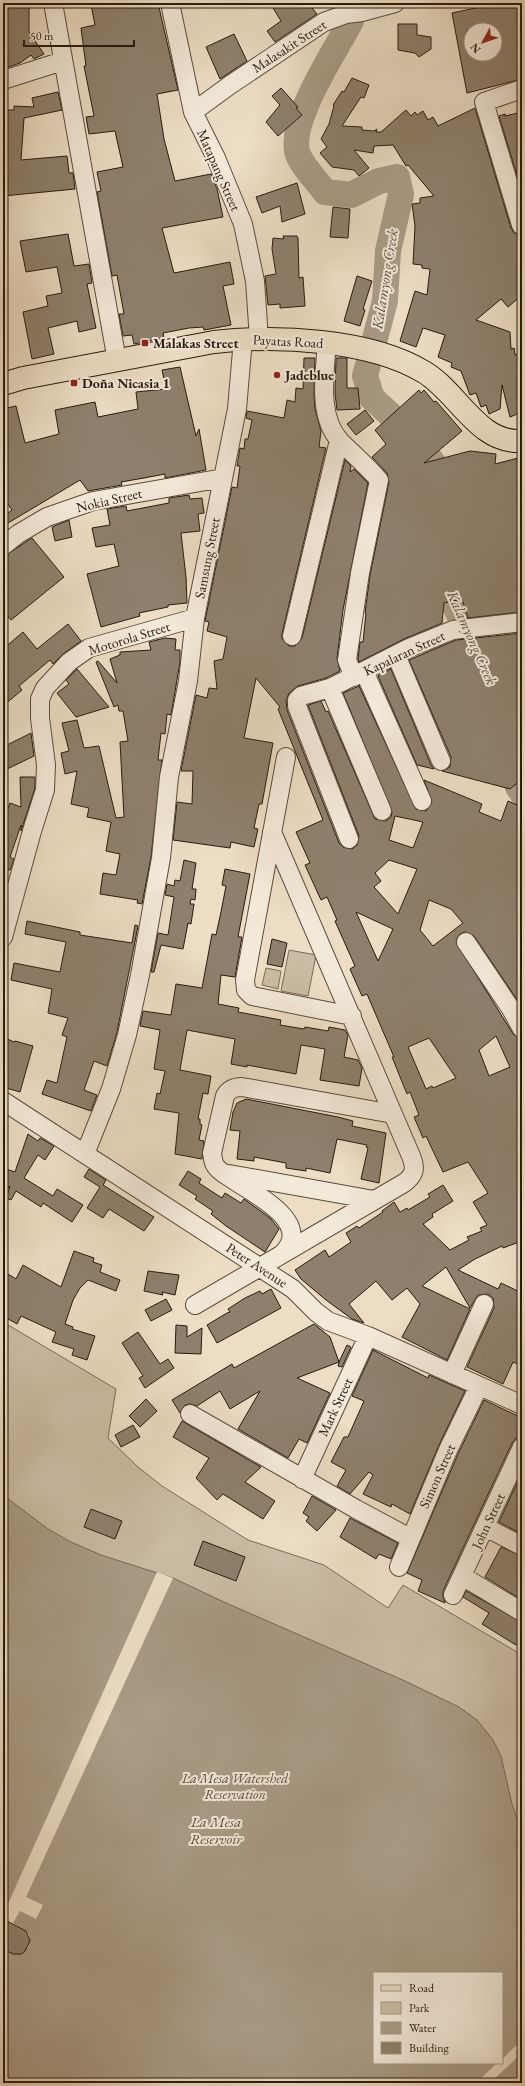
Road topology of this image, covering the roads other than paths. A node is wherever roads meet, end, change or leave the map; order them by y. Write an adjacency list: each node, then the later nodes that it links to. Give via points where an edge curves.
1 (53, 3): 4 (street)
2 (170, 3): 7 (street, Matapang Street)
3 (395, 3): 7 (street, Malasakit Street, via 324,22)
4 (63, 61): 5 (street); 11 (street)
5 (3, 80)
6 (522, 89): 8 (street, via 484,102)
7 (193, 112): 9 (street, Matapang Street, via 216,158 243,224 255,281)
8 (521, 225)
9 (251, 339): 10 (main road, Payatas Road); 11 (main road, Payatas Road, via 214,342); 15 (street, Samsung Street)
10 (327, 342): 13 (street, via 324,384 328,422); 14 (main road, Payatas Road, via 390,357 424,372 494,436)
11 (117, 361): 12 (main road, Payatas Road)
12 (3, 384)
13 (339, 440): 19 (street); 21 (street, via 364,462 379,480 360,574 347,660)
14 (522, 441)
15 (224, 478): 16 (street, Nokia Street, via 93,501 47,517); 17 (street, Samsung Street)
16 (3, 546)
17 (196, 618): 29 (street, Motorola Street, via 89,648 69,662 45,688 40,699 46,765 45,790); 35 (street, Samsung Street, via 188,681 169,777 158,873 128,1028 111,1089)
18 (522, 622): 20 (street, Kapalaran Street, via 453,630)
19 (292, 636)
20 (396, 656): 21 (street, Kapalaran Street); 24 (street)
21 (359, 674): 22 (street, Kapalaran Street); 25 (street)
22 (330, 688): 26 (street); 28 (street, Kapalaran Street, via 302,696 297,700 297,706)
23 (286, 757): 27 (street)
24 (441, 761)
25 (422, 801)
26 (382, 812)
27 (272, 832): 31 (street); 31 (street, via 245,980 246,990 252,996)
28 (349, 839)
29 (3, 937)
30 (466, 942): 32 (street, via 507,1002)
31 (352, 1016): 34 (street)
32 (522, 1029)
33 (3, 1101): 35 (street, Peter Avenue)
34 (392, 1114): 36 (street, via 236,1087 225,1096 212,1154 215,1166); 37 (street, via 412,1159 414,1171 411,1178)
35 (85, 1154): 39 (street, Peter Avenue)
36 (223, 1173): 37 (street); 38 (street, via 274,1207 291,1227 291,1243)
37 (374, 1200): 38 (street)
38 (282, 1254): 39 (street)
39 (260, 1267): 41 (street); 42 (street, Peter Avenue, via 293,1289 324,1318)
40 (484, 1304): 43 (street)
41 (195, 1305)
42 (368, 1336): 43 (street, Peter Avenue); 48 (street, Mark Street)
43 (452, 1374): 44 (street, Peter Avenue)
44 (479, 1386): 45 (street, Peter Avenue); 50 (street, Simon Street)
45 (522, 1405)
46 (190, 1414): 48 (street)
47 (522, 1447): 49 (street, John Street)
48 (302, 1479): 50 (street)
49 (485, 1527): 51 (street); 53 (street, John Street)
50 (410, 1538): 52 (street, Simon Street)
51 (522, 1546)
52 (399, 1567)
53 (462, 1576): 54 (street, John Street); 55 (street)
54 (453, 1595)
55 (522, 1612)

